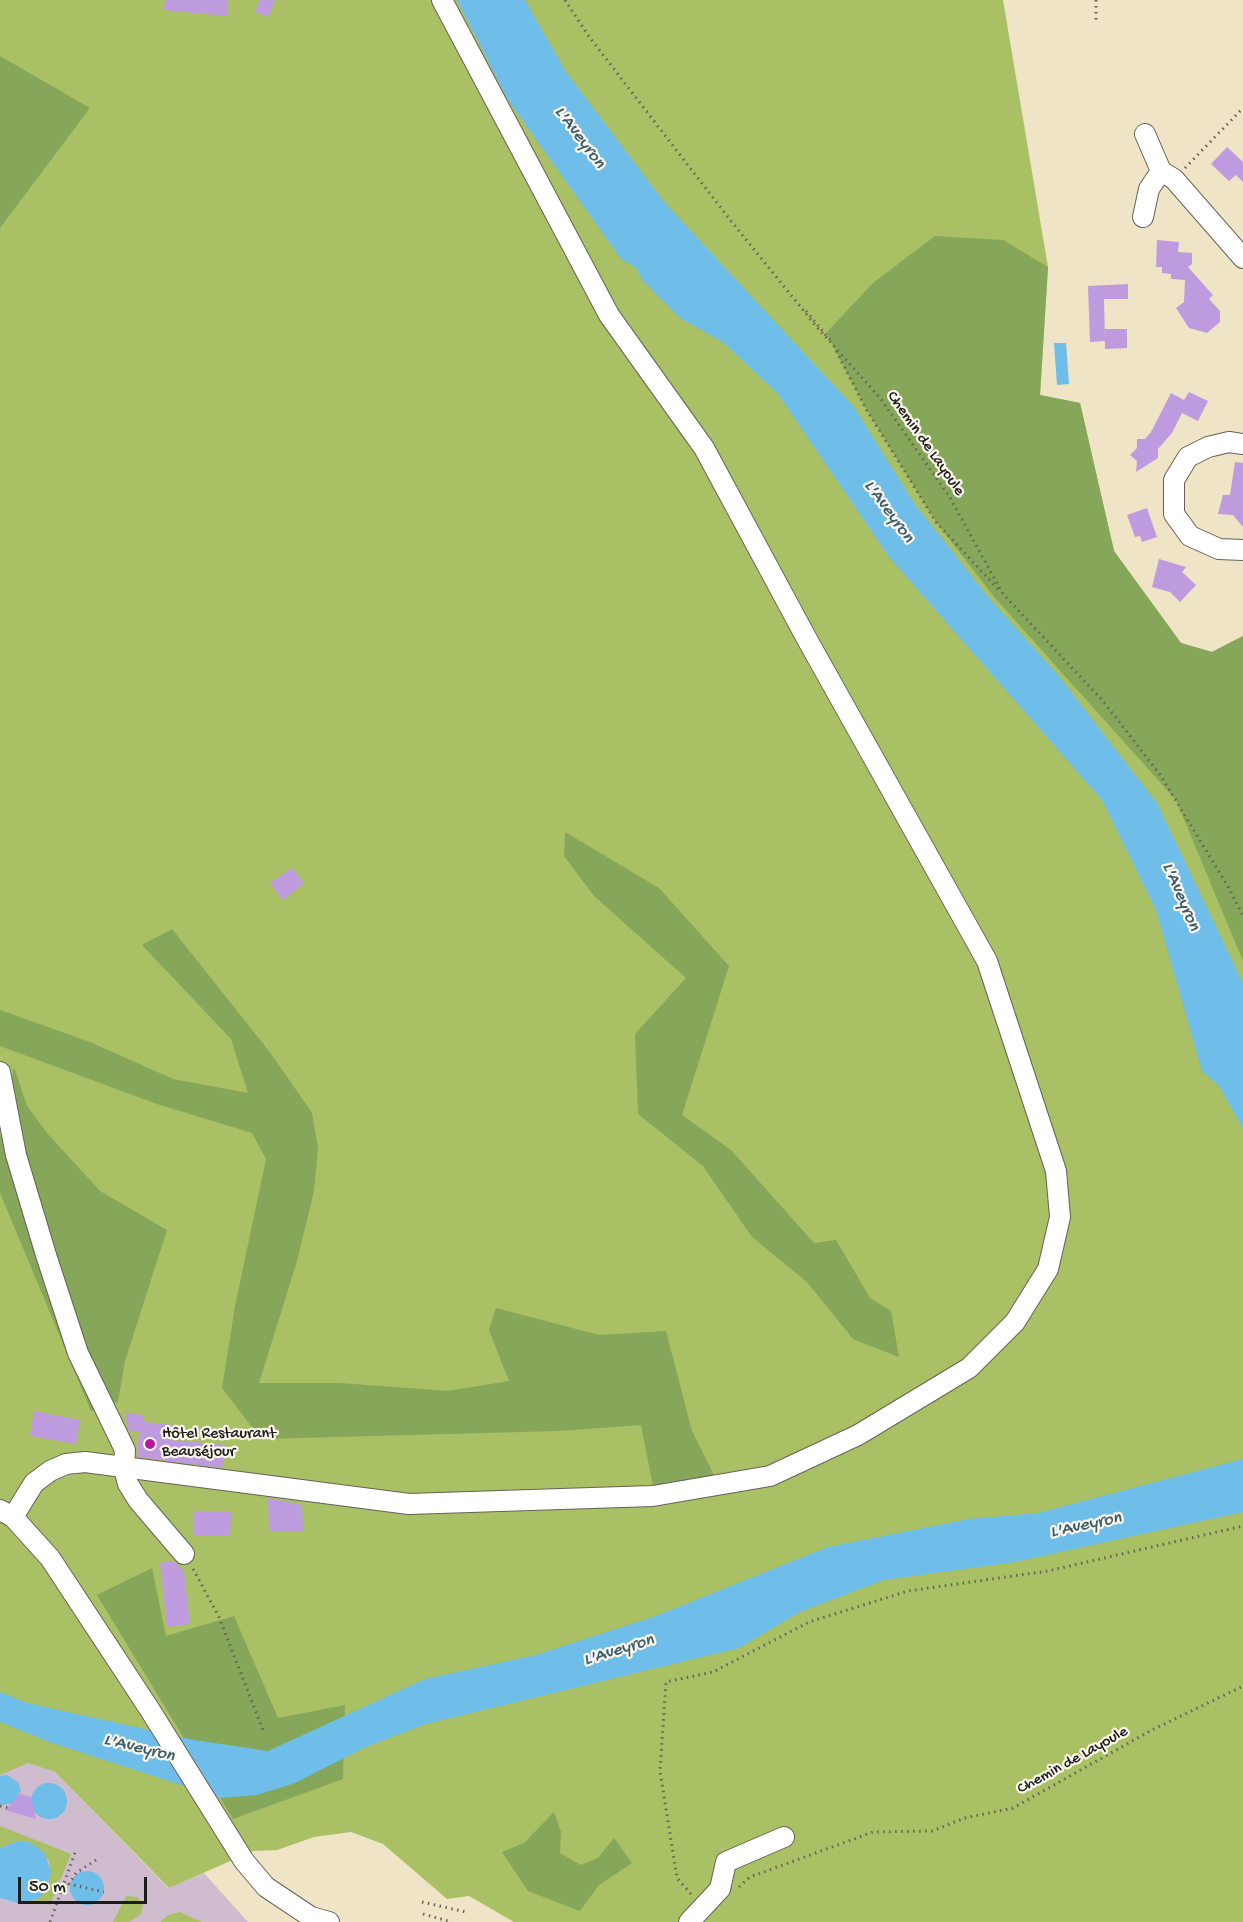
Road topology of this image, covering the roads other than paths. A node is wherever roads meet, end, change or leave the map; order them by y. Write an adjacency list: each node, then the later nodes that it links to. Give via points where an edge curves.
1 (442, 0): 9 (street, via 609,315 704,448 987,961 1056,1171 1060,1217 1048,1269 1015,1322 969,1368 858,1435 770,1476 653,1496 409,1504)
2 (1145, 134): 3 (street)
3 (1168, 175): 4 (street, via 1149,189); 5 (street)
4 (1143, 216)
5 (1243, 258)
6 (1243, 444): 7 (street, via 1219,444 1188,457 1174,480 1174,514 1190,536 1219,549)
7 (1243, 550)
8 (0, 1072): 9 (street, via 16,1155 46,1255 78,1353 125,1450)
9 (124, 1467): 10 (street, via 66,1464 34,1484); 11 (street, via 138,1500)
10 (7, 1514): 13 (street, via 50,1558 228,1837 266,1887 311,1917)
11 (184, 1554)
12 (784, 1837): 14 (street, via 726,1862 720,1889)
13 (329, 1922)
14 (688, 1922)

